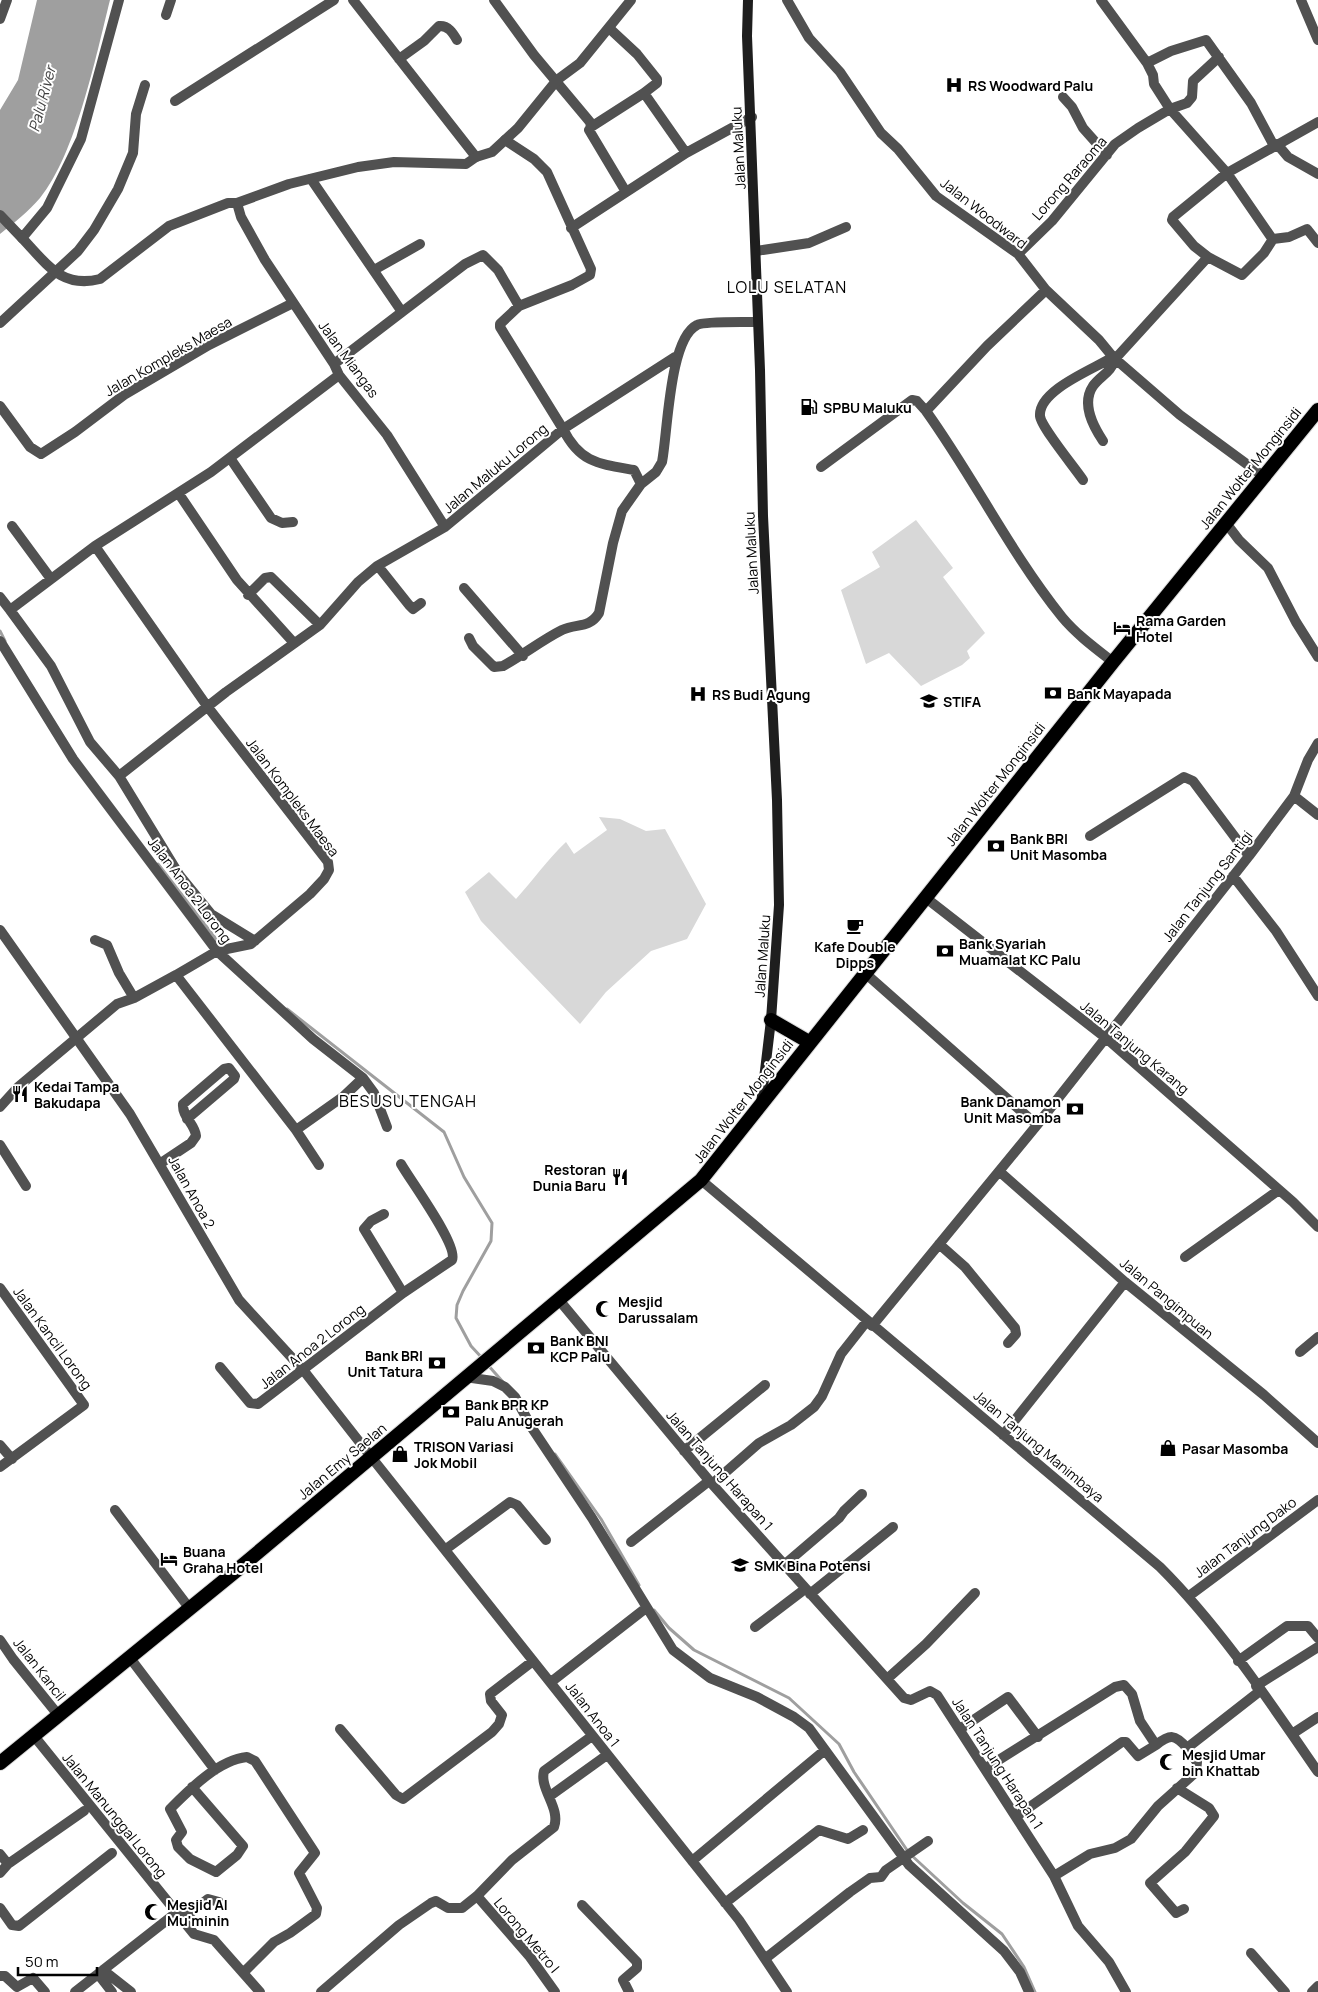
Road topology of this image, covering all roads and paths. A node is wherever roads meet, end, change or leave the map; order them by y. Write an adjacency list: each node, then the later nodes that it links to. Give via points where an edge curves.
1 (7, 0): 13 (street)
2 (119, 0): 42 (street, via 82,139 47,208)
3 (171, 0): 12 (street)
4 (334, 0): 24 (street)
5 (353, 0): 18 (street)
6 (494, 0): 20 (street)
7 (631, 0): 14 (street)
8 (748, 0): 26 (main road, Jalan Maluku)
9 (787, 0): 47 (street, Jalan Woodward, via 809,38 840,72 881,133 936,196)
10 (1101, 0): 19 (street)
11 (1300, 0): 16 (street)
12 (166, 15)
13 (0, 19)
14 (609, 28): 20 (street, via 580,63); 22 (street, via 637,54 657,79)
15 (457, 40): 18 (street, via 452,31 439,26)
16 (1318, 40)
17 (1219, 58): 19 (street, via 1204,39); 25 (street, Lorong Raraoma, via 1193,81 1190,100); 30 (street, via 1251,103)
18 (399, 59): 33 (street)
19 (1147, 63): 25 (street, via 1154,84)
20 (557, 80): 28 (street); 29 (street)
21 (145, 85): 50 (street, via 136,114 133,153 118,189 94,230)
22 (644, 93): 28 (street); 31 (street)
23 (1063, 97): 32 (street, via 1083,128)
24 (174, 101)
25 (1170, 109): 32 (street, Lorong Raraoma, via 1115,144); 34 (street)
26 (752, 116): 31 (street); 46 (main road, Jalan Maluku)
27 (1318, 122): 30 (street)
28 (592, 127): 37 (street, via 590,130)
29 (505, 140): 33 (street, via 492,152); 41 (street, via 547,172)
30 (1275, 145): 34 (street); 35 (street, via 1288,157)
31 (686, 153): 37 (street)
32 (1107, 155): 47 (street, Lorong Raraoma, via 1052,221)
33 (476, 157): 36 (street, via 466,164 394,162)
34 (1227, 173): 43 (street); 48 (street, via 1172,220)
35 (1318, 174)
36 (311, 179): 38 (street, via 268,190); 49 (street)
37 (626, 192): 41 (street)
38 (237, 204): 50 (street, via 228,203 169,226 100,279 77,282); 52 (street, Jalan Miangas, via 265,260)
39 (0, 215): 42 (street)
40 (846, 227): 46 (street, via 809,243)
41 (571, 228): 53 (street, via 592,269 590,275)
42 (18, 234): 50 (street)
43 (1273, 239): 45 (street, via 1289,237 1307,229); 48 (street, via 1264,253 1242,274)
44 (420, 244): 49 (street)
45 (1318, 244)
46 (756, 250): 55 (main road, Jalan Maluku)
47 (1018, 254): 51 (street, Jalan Woodward)
48 (1208, 257): 58 (street)
49 (374, 270): 54 (street)
50 (56, 273): 56 (street)
51 (1046, 290): 58 (street, Jalan Woodward); 63 (street)
52 (293, 303): 59 (street, Jalan Miangas); 61 (street, Jalan Kompleks Maesa, via 208,345 124,395 41,454 30,447)
53 (519, 306): 54 (street, via 498,270 483,255 465,264); 64 (street, via 500,327)
54 (402, 312): 59 (street)
55 (758, 322): 57 (street, via 697,324 684,336); 111 (main road, Jalan Maluku, via 763,516 778,809 778,936)
56 (0, 323)
57 (675, 358): 64 (street); 68 (street, via 666,441)
58 (1114, 358): 65 (street, via 1111,370 1094,386 1088,399 1091,419); 70 (street, Jalan Woodward, via 1180,415); 71 (street, via 1053,390 1041,406 1040,417 1046,430)
59 (334, 364): 60 (street, Jalan Miangas)
60 (339, 375): 66 (street); 77 (street, Jalan Miangas, via 387,435)
61 (0, 406)
62 (1318, 410): 70 (highway, Jalan Wolter Monginsidi)
63 (926, 411): 67 (street, via 912,400); 93 (street, via 965,467 1004,536 1062,617)
64 (563, 429): 69 (street, Jalan Maluku Lorong, via 576,452 593,461); 77 (street, Jalan Maluku Lorong)
65 (1103, 441)
66 (230, 458): 73 (street); 74 (street, via 271,518 282,523)
67 (821, 468)
68 (658, 469): 69 (street, Jalan Maluku Lorong); 72 (street)
69 (634, 470): 72 (street)
70 (1263, 476): 75 (highway, Jalan Wolter Monginsidi)
71 (1083, 480)
72 (641, 484): 91 (street, via 622,511 599,613 587,626 563,630)
73 (179, 494): 78 (street); 82 (street, via 222,561)
74 (292, 522)
75 (1226, 523): 92 (street, via 1268,568); 93 (highway, Jalan Wolter Monginsidi)
76 (12, 526): 80 (street)
77 (445, 527): 79 (street, Jalan Maluku Lorong)
78 (95, 546): 80 (street); 94 (street, Jalan Kompleks Maesa)
79 (378, 566): 84 (street, via 413,609); 86 (street, Jalan Maluku Lorong, via 358,582)
80 (51, 579): 85 (street)
81 (464, 588): 91 (street)
82 (248, 594): 86 (street, via 265,578 271,577); 89 (street)
83 (0, 597): 85 (street)
84 (421, 603)
85 (10, 610): 96 (street, via 51,666 90,742)
86 (320, 626): 89 (street, Jalan Maluku Lorong)
87 (469, 638): 91 (street, via 494,667)
88 (0, 641): 90 (street, Jalan Anoa 2 Lorong)
89 (294, 643): 94 (street)
90 (3, 652): 106 (street, Jalan Anoa 2 Lorong, via 73,759)
91 (522, 656)
92 (1318, 657)
93 (1113, 662): 102 (highway, Jalan Wolter Monginsidi)
94 (207, 706): 96 (street); 105 (street, Jalan Kompleks Maesa, via 328,862 329,870 324,879 310,894)
95 (1318, 743): 97 (street, Jalan Tanjung Santigi)
96 (119, 776): 105 (street, via 180,876 211,914)
97 (1294, 796): 98 (street); 100 (street, Jalan Tanjung Santigi)
98 (1318, 816)
99 (1090, 836): 100 (street, via 1184,777 1193,781)
100 (1249, 856): 101 (street, Jalan Tanjung Santigi)
101 (1233, 876): 109 (street); 113 (street, Jalan Tanjung Santigi)
102 (926, 898): 107 (highway, Jalan Wolter Monginsidi); 113 (street, Jalan Tanjung Karang)
103 (0, 930): 112 (street, Jalan Anoa 2)
104 (95, 940): 110 (street, via 107,945)
105 (253, 942): 106 (street)
106 (217, 951): 108 (street); 115 (street, Jalan Anoa 2 Lorong, via 313,1039)
107 (865, 973): 114 (highway, Jalan Wolter Monginsidi); 119 (street)
108 (176, 975): 110 (street); 121 (street)
109 (1316, 989)
110 (134, 998): 112 (street, via 117,1004)
111 (772, 1020): 114 (highway); 117 (main road, Jalan Maluku)
112 (76, 1037): 116 (street); 123 (street, Jalan Anoa 2)
113 (1106, 1038): 119 (street); 129 (street, Jalan Tanjung Karang)
114 (809, 1042): 117 (highway, Jalan Wolter Monginsidi)
115 (363, 1078): 120 (street, Jalan Anoa 2 Lorong, via 374,1093); 121 (street, via 344,1096)
116 (1, 1103)
117 (761, 1104): 127 (highway, Jalan Wolter Monginsidi)
118 (187, 1119): 118 (street, via 183,1104 229,1068 235,1078); 123 (street, via 195,1130 195,1139)
119 (1037, 1125): 126 (street)
120 (387, 1127)
121 (296, 1130): 125 (street)
122 (0, 1145): 128 (street)
123 (161, 1163): 143 (street, Jalan Anoa 2, via 215,1263 239,1300)
124 (401, 1164): 136 (street, Jalan Anoa 2 Lorong, via 439,1223 454,1256)
125 (319, 1165)
126 (1000, 1172): 132 (street); 134 (street, Jalan Pangimpuan)
127 (701, 1180): 137 (highway, Jalan Emy Saelan); 138 (street, Jalan Tanjung Manimbaya)
128 (26, 1186)
129 (1279, 1190): 131 (street, Jalan Tanjung Karang); 133 (street)
130 (384, 1214): 136 (street, via 364,1229)
131 (1318, 1227)
132 (939, 1244): 138 (street); 140 (street, via 965,1267 1015,1328 1016,1334)
133 (1185, 1257)
134 (1126, 1282): 146 (street); 147 (street, Jalan Pangimpuan)
135 (0, 1288): 151 (street, Jalan Kancil Lorong, via 84,1405)
136 (403, 1293): 143 (street, Jalan Anoa 2 Lorong)
137 (560, 1300): 144 (highway, Jalan Emy Saelan); 149 (street, Jalan Tanjung Harapan 1)
138 (870, 1323): 146 (street, Jalan Tanjung Manimbaya); 153 (street, via 841,1354 814,1407 759,1443)
139 (1318, 1337): 141 (street)
140 (1008, 1343)
141 (1300, 1352)
142 (220, 1367): 143 (street, Jalan Anoa 2 Lorong, via 254,1406)
143 (304, 1371): 150 (street, Jalan Anoa 2)
144 (468, 1375): 150 (highway, Jalan Emy Saelan); 165 (street, via 493,1381 512,1393)
145 (765, 1385): 149 (street)
146 (1003, 1435): 164 (street, Jalan Tanjung Manimbaya, via 1123,1534)
147 (1318, 1443)
148 (0, 1445): 151 (street)
149 (684, 1451): 153 (street, Jalan Tanjung Harapan 1)
150 (372, 1458): 160 (street, Jalan Anoa 1); 166 (highway, Jalan Emy Saelan)
151 (12, 1459): 152 (street, Jalan Kancil Lorong)
152 (0, 1467)
153 (711, 1483): 159 (street); 161 (street, Jalan Tanjung Harapan 1)
154 (862, 1494): 161 (street)
155 (1318, 1500): 164 (street, Jalan Tanjung Dako)
156 (115, 1510): 166 (street)
157 (893, 1527): 162 (street)
158 (546, 1540): 160 (street, via 510,1502)
159 (631, 1542)
160 (446, 1549): 172 (street, Jalan Anoa 1)
161 (784, 1565): 162 (street, Jalan Tanjung Harapan 1)
162 (808, 1591): 167 (street); 174 (street, Jalan Tanjung Harapan 1)
163 (975, 1593): 174 (street)
164 (1189, 1596): 173 (street, Jalan Tanjung Manimbaya)
165 (646, 1608): 175 (street); 187 (street, via 677,1654 718,1682 757,1697 794,1717 809,1728)
166 (190, 1609): 171 (highway, Jalan Emy Saelan)
167 (755, 1627)
168 (1318, 1638): 173 (street, via 1308,1626 1290,1625)
169 (0, 1640): 177 (street, Jalan Kancil)
170 (1318, 1647): 176 (street)
171 (130, 1658): 177 (highway, Jalan Emy Saelan); 191 (street)
172 (533, 1661): 175 (street, Jalan Anoa 1); 179 (street, via 490,1694 491,1701 502,1715 492,1732 402,1799)
173 (1238, 1661): 176 (street, Jalan Tanjung Manimbaya)
174 (887, 1679): 180 (street, Jalan Tanjung Harapan 1, via 906,1700 934,1692)
175 (551, 1682): 183 (street, Jalan Anoa 1)
176 (1258, 1688): 181 (street, Jalan Tanjung Manimbaya); 186 (street)
177 (59, 1716): 182 (highway, Jalan Emy Saelan)
178 (1318, 1717): 181 (street)
179 (340, 1729)
180 (960, 1729): 184 (street, via 1008,1697); 190 (street, Jalan Tanjung Harapan 1)
181 (1292, 1734): 192 (street, Jalan Tanjung Manimbaya)
182 (34, 1736): 189 (highway, Jalan Emy Saelan); 213 (street, Jalan Manunggal Lorong)
183 (592, 1736): 188 (street, Jalan Anoa 1); 195 (street, via 544,1771)
184 (1038, 1737): 185 (street, via 1124,1684 1132,1694 1140,1721); 190 (street)
185 (1156, 1744): 186 (street, via 1173,1736); 197 (street, via 1138,1756 1126,1742 1122,1742)
186 (1187, 1748): 194 (street, via 1197,1762 1196,1772)
187 (826, 1750): 202 (street); 203 (street)
188 (607, 1755): 195 (street); 203 (street, Jalan Anoa 1)
189 (0, 1764)
190 (986, 1768): 197 (street, Jalan Tanjung Harapan 1)
191 (215, 1770): 193 (street); 217 (street, via 242,1757 253,1759 315,1853 299,1873 317,1908 316,1914 274,1942)
192 (1318, 1772)
193 (192, 1788): 193 (street, via 243,1846 237,1856 216,1872 190,1859 176,1844 182,1832 170,1809)
194 (1177, 1788): 206 (street, via 1131,1839 1115,1848 1090,1854); 212 (street, via 1209,1808 1214,1816 1185,1852 1150,1883 1176,1913)
195 (550, 1796): 207 (street, via 556,1822 554,1828 512,1860)
196 (84, 1811): 204 (street)
197 (1017, 1816): 206 (street, Jalan Tanjung Harapan 1)
198 (863, 1830): 209 (street, via 848,1839 819,1830)
199 (928, 1841): 202 (street)
200 (112, 1853): 211 (street, via 18,1926 13,1926)
201 (0, 1854): 204 (street)
202 (906, 1858): 215 (street, via 880,1877 870,1878 850,1892); 229 (street, via 913,1869 1011,1959)
203 (692, 1861): 209 (street, Jalan Anoa 1)
204 (8, 1864): 205 (street)
205 (0, 1874)
206 (1054, 1876): 230 (street, Jalan Tanjung Harapan 1, via 1078,1926 1109,1962)
207 (477, 1896): 225 (street, via 458,1909 448,1908 436,1900 431,1903 399,1925); 226 (street, Lorong Metro I, via 530,1957)
208 (219, 1902): 213 (street, via 208,1899)
209 (725, 1903): 215 (street, Jalan Anoa 1)
210 (582, 1905): 227 (street, via 637,1962 637,1968 622,1980)
211 (0, 1908)
212 (1184, 1909)
213 (179, 1916): 216 (street); 217 (street, Jalan Manunggal Lorong, via 194,1934 214,1940)
214 (1250, 1954): 231 (street)
215 (766, 1958): 228 (street, Jalan Anoa 1)
216 (101, 1972): 221 (street); 222 (street); 223 (street)
217 (244, 1972): 224 (street, Jalan Manunggal Lorong)
218 (0, 1976): 220 (street, via 5,1976 17,1987 33,1978)
219 (1318, 1986): 232 (street)
220 (45, 1992)
221 (75, 1992)
222 (112, 1992)
223 (131, 1992)
224 (260, 1992)
225 (321, 1992)
226 (555, 1992)
227 (629, 1992)
228 (787, 1992)
229 (1029, 1992)
230 (1126, 1992)
231 (1285, 1992)
232 (1312, 1992)

